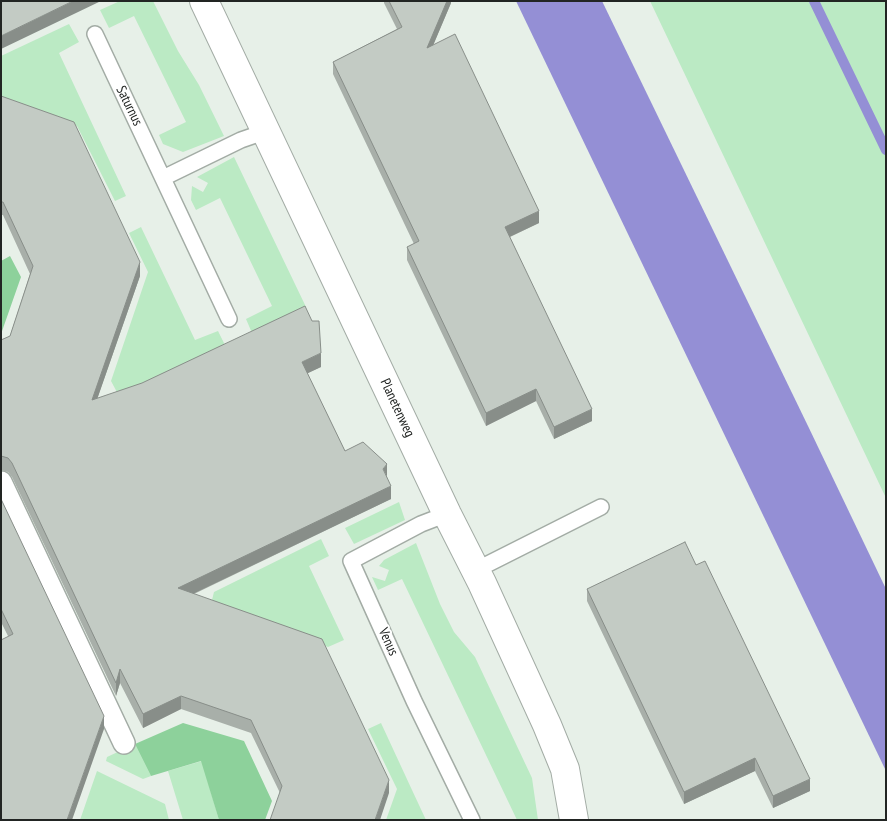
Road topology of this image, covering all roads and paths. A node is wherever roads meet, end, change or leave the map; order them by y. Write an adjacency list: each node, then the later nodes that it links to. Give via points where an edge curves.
1 (204, 1): 3 (street, Planetenweg)
2 (94, 34): 4 (lane, Saturnus)
3 (267, 131): 4 (lane, via 241,140); 8 (street, Planetenweg)
4 (163, 178): 5 (lane, Saturnus)
5 (229, 319)
6 (1, 482): 10 (street)
7 (601, 507): 9 (lane)
8 (447, 514): 9 (street, Planetenweg); 11 (lane, Venus, via 351,561)
9 (476, 570): 12 (street, Planetenweg, via 565,769)
10 (124, 743)
11 (472, 820)
12 (574, 820)

